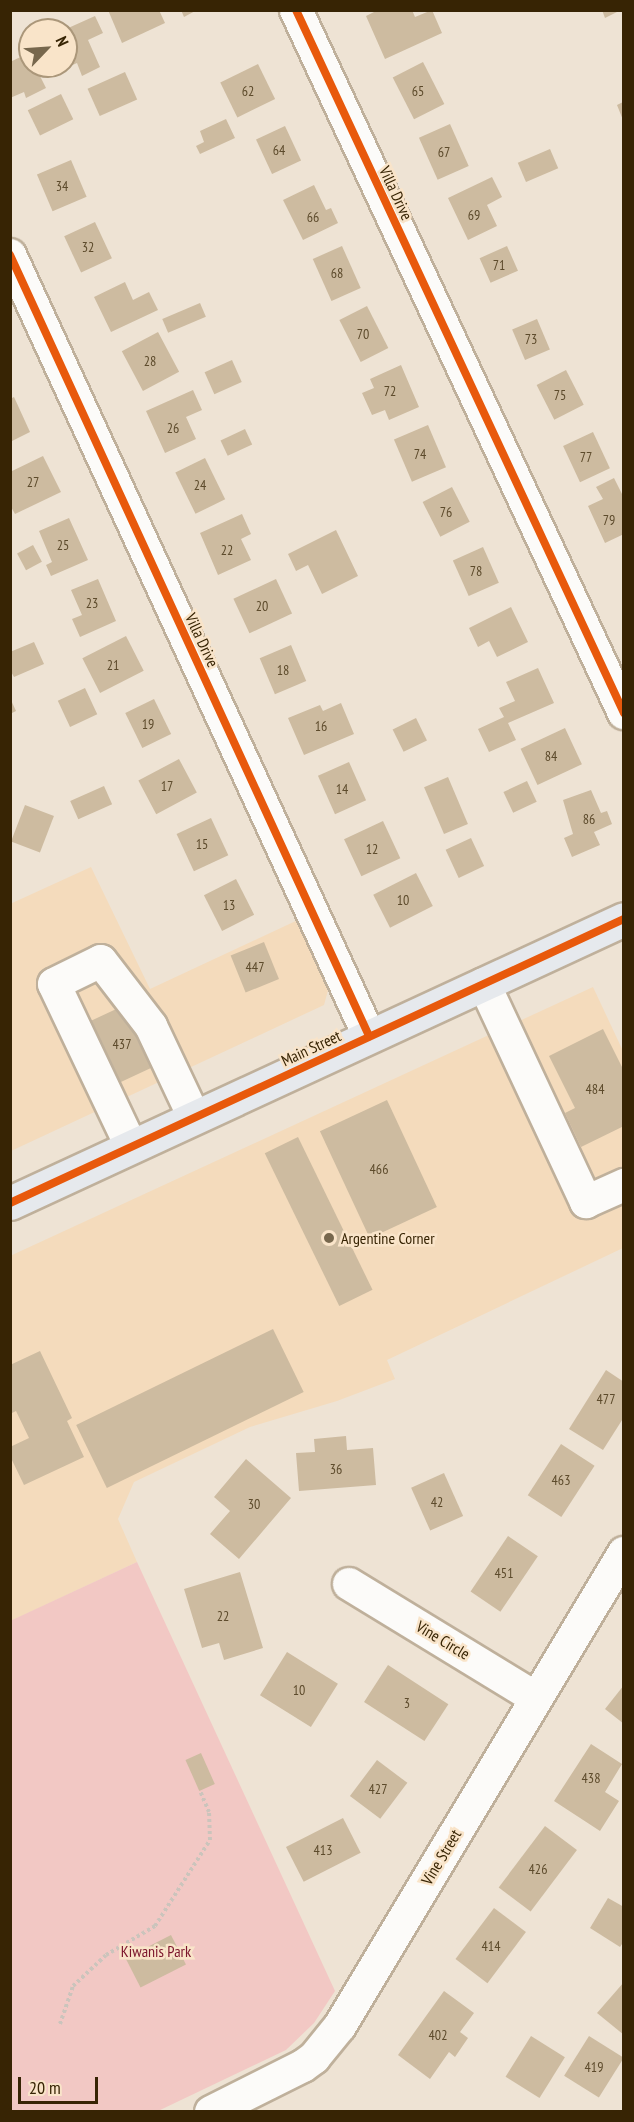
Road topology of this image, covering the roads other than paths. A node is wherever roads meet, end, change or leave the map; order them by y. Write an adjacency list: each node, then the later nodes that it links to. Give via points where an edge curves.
1 (296, 10): 3 (street, Villa Drive)
2 (10, 255): 6 (street, Villa Drive)
3 (624, 713)
4 (624, 919): 5 (main road, Main Street)
5 (484, 984): 6 (main road, Main Street); 9 (street, via 586,1202)
6 (369, 1036): 7 (main road, Main Street)
7 (194, 1117): 8 (main road, Main Street); 8 (street, via 151,1026 101,961 54,984)
8 (131, 1146): 10 (main road, Main Street)
9 (624, 1185)
10 (10, 1203)
11 (624, 1553): 13 (street, Vine Street)
12 (349, 1584): 13 (street, Vine Circle)
13 (536, 1698): 14 (street, Vine Street, via 330,2038 314,2058 291,2074)
14 (211, 2112)

